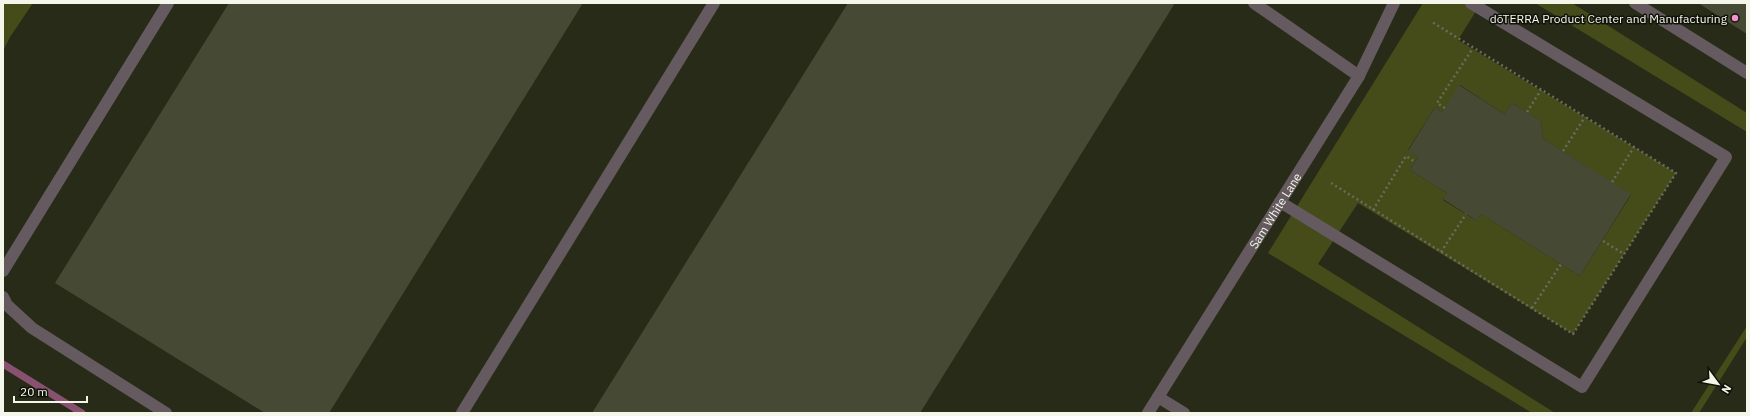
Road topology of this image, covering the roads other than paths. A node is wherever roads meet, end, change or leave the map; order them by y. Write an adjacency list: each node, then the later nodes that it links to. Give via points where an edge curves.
1 (168, 3): 10 (street)
2 (714, 3): 14 (street)
3 (1254, 3): 8 (street)
4 (1394, 3): 8 (street, Sam White Lane)
5 (1470, 3): 9 (street, via 1726,157 1582,386)
6 (1635, 3): 7 (street)
7 (1747, 73)
8 (1359, 76): 9 (street, Sam White Lane)
9 (1280, 202): 12 (street, Sam White Lane)
10 (3, 271)
11 (3, 297): 13 (street, via 32,328)
12 (1158, 397): 15 (street, Sam White Lane); 16 (street)
13 (166, 413)
14 (462, 413)
15 (1148, 413)
16 (1184, 413)

